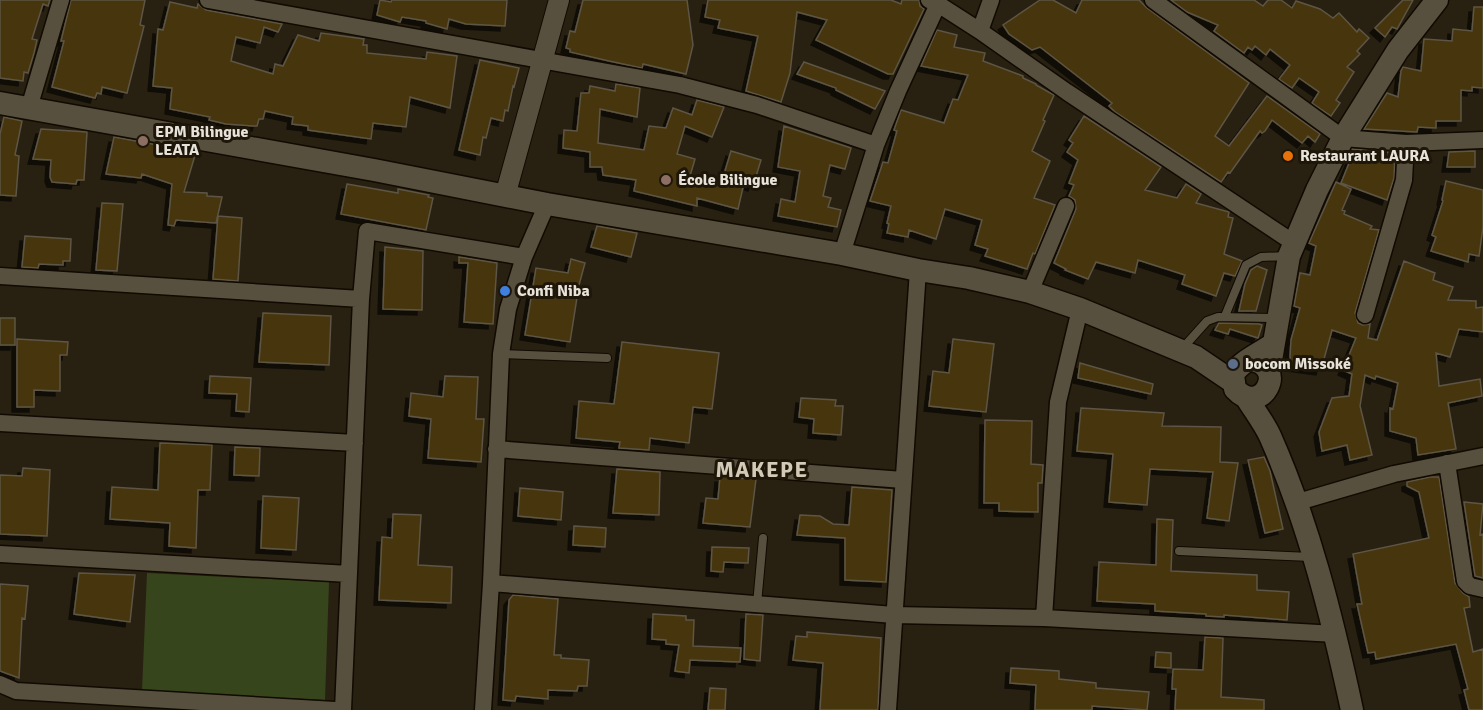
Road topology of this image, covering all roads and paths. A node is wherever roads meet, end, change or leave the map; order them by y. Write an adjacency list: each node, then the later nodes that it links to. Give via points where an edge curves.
1 (61, 0): 11 (street)
2 (208, 0): 9 (street)
3 (559, 0): 9 (street)
4 (991, 0): 8 (street)
5 (1153, 0): 12 (street)
6 (1437, 0): 12 (main road, via 1398,50)
7 (934, 2): 8 (street); 15 (street)
8 (980, 31): 19 (street)
9 (541, 61): 15 (street, via 680,85 757,105); 16 (street)
10 (0, 103): 11 (main road)
11 (29, 108): 16 (main road)
12 (1343, 138): 14 (street); 19 (main road)
13 (1483, 140): 14 (street)
14 (1406, 143): 27 (street, via 1402,187)
15 (876, 145): 20 (street)
16 (505, 196): 17 (main road)
17 (547, 204): 20 (main road); 21 (street)
18 (1066, 206): 24 (street)
19 (1292, 250): 28 (lane, via 1246,265); 29 (main road)
20 (842, 254): 22 (main road)
21 (524, 257): 25 (street, via 367,231); 30 (street, via 508,309)
22 (918, 270): 24 (main road); 39 (street)
23 (0, 276): 25 (street)
24 (1030, 292): 26 (main road)
25 (361, 298): 35 (street)
26 (1080, 309): 31 (main road); 50 (street, via 1058,402)
27 (1365, 315)
28 (1225, 316): 29 (lane); 31 (lane, via 1207,321)
29 (1278, 318): 33 (main road, via 1272,345)
30 (501, 354): 32 (lane); 36 (street)
31 (1189, 354): 33 (main road)
32 (608, 358)
33 (1252, 376): 40 (main road, via 1270,435)
34 (0, 423): 35 (street)
35 (355, 443): 45 (street)
36 (496, 450): 39 (street); 46 (street)
37 (1483, 456): 38 (street)
38 (1447, 463): 40 (street); 47 (street, via 1466,580 1470,586)
39 (903, 480): 49 (street)
40 (1298, 502): 44 (main road)
41 (763, 538): 48 (lane)
42 (1179, 551): 44 (lane)
43 (0, 554): 45 (street)
44 (1314, 557): 51 (main road)
45 (349, 574): 54 (street)
46 (491, 583): 48 (street); 55 (street)
47 (1483, 589)
48 (757, 604): 49 (street)
49 (894, 615): 50 (street); 56 (street)
50 (1044, 618): 51 (street)
51 (1336, 634): 57 (main road)
52 (0, 684): 53 (street, via 16,691)
53 (335, 710)
54 (344, 710)
55 (483, 710)
56 (888, 710)
57 (1352, 710)

